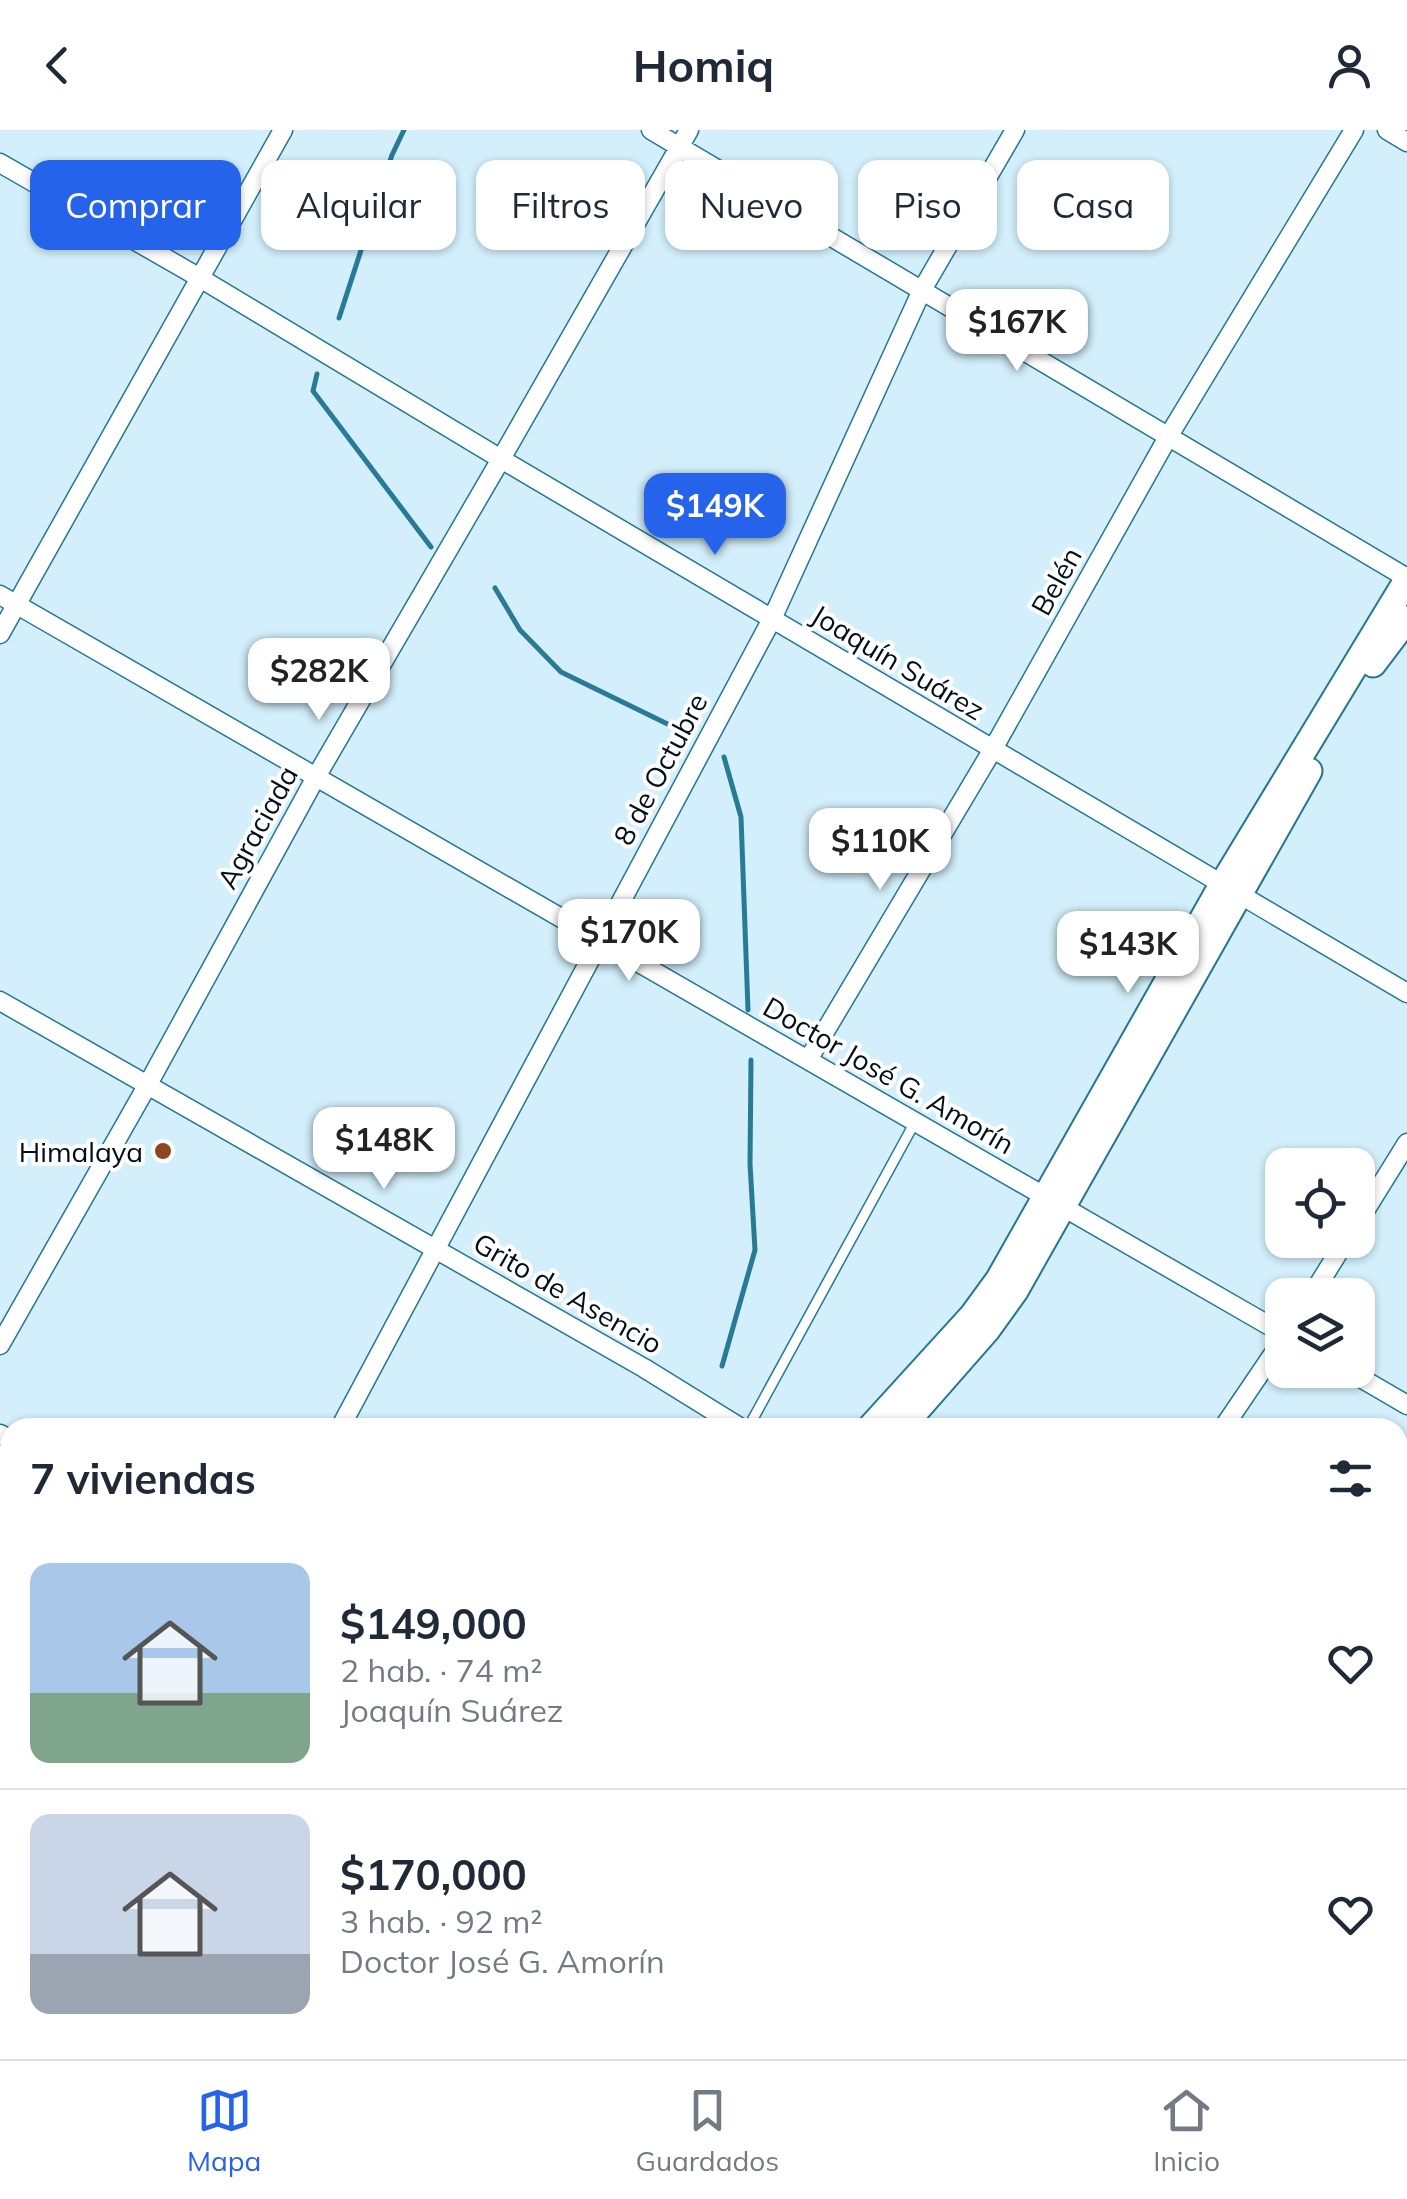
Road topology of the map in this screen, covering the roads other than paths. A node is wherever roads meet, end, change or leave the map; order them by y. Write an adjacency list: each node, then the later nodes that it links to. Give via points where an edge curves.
1 (283, 130): 10 (street)
2 (651, 130): 8 (street)
3 (689, 130): 8 (street, Agraciada)
4 (1014, 130): 11 (street, 8 de Octubre)
5 (1354, 130): 12 (street, Belén)
6 (1386, 130): 7 (street)
7 (1407, 142)
8 (679, 147): 11 (street); 13 (street, Agraciada)
9 (0, 163): 10 (street, Joaquín Suárez)
10 (200, 278): 13 (street, Joaquín Suárez); 15 (street)
11 (922, 290): 12 (street); 17 (street, 8 de Octubre)
12 (1168, 436): 14 (street); 19 (street, Belén)
13 (501, 460): 17 (street, Joaquín Suárez); 20 (street, Agraciada)
14 (1407, 579): 21 (street)
15 (8, 600): 18 (street); 20 (street, Doctor José G. Amorín)
16 (1407, 618): 21 (street)
17 (772, 619): 19 (street, Joaquín Suárez); 22 (street, 8 de Octubre)
18 (0, 634)
19 (993, 749): 21 (street, Joaquín Suárez); 25 (street, Belén)
20 (316, 777): 22 (street, Doctor José G. Amorín); 26 (street, Agraciada)
21 (1231, 890): 23 (street, Joaquín Suárez); 30 (street)
22 (601, 941): 25 (street, Doctor José G. Amorín); 31 (street, 8 de Octubre)
23 (1407, 994)
24 (0, 1001): 26 (street, Grito de Asencio)
25 (808, 1060): 27 (street, Doctor José G. Amorín)
26 (147, 1086): 31 (street, Grito de Asencio); 33 (street, Agraciada)
27 (916, 1122): 30 (street, Doctor José G. Amorín); 39 (lane)
28 (1407, 1143): 29 (street)
29 (1375, 1195)
30 (1055, 1202): 32 (street, Doctor José G. Amorín); 40 (street, via 972,1316); 41 (street, via 1015,1291)
31 (436, 1249): 37 (street, 8 de Octubre); 38 (street, Grito de Asencio)
32 (1265, 1323)
33 (0, 1345)
34 (1265, 1366): 42 (street)
35 (1375, 1386): 36 (street)
36 (1407, 1405)
37 (345, 1418)
38 (727, 1418)
39 (750, 1418)
40 (879, 1418)
41 (911, 1418)
42 (1231, 1418)

